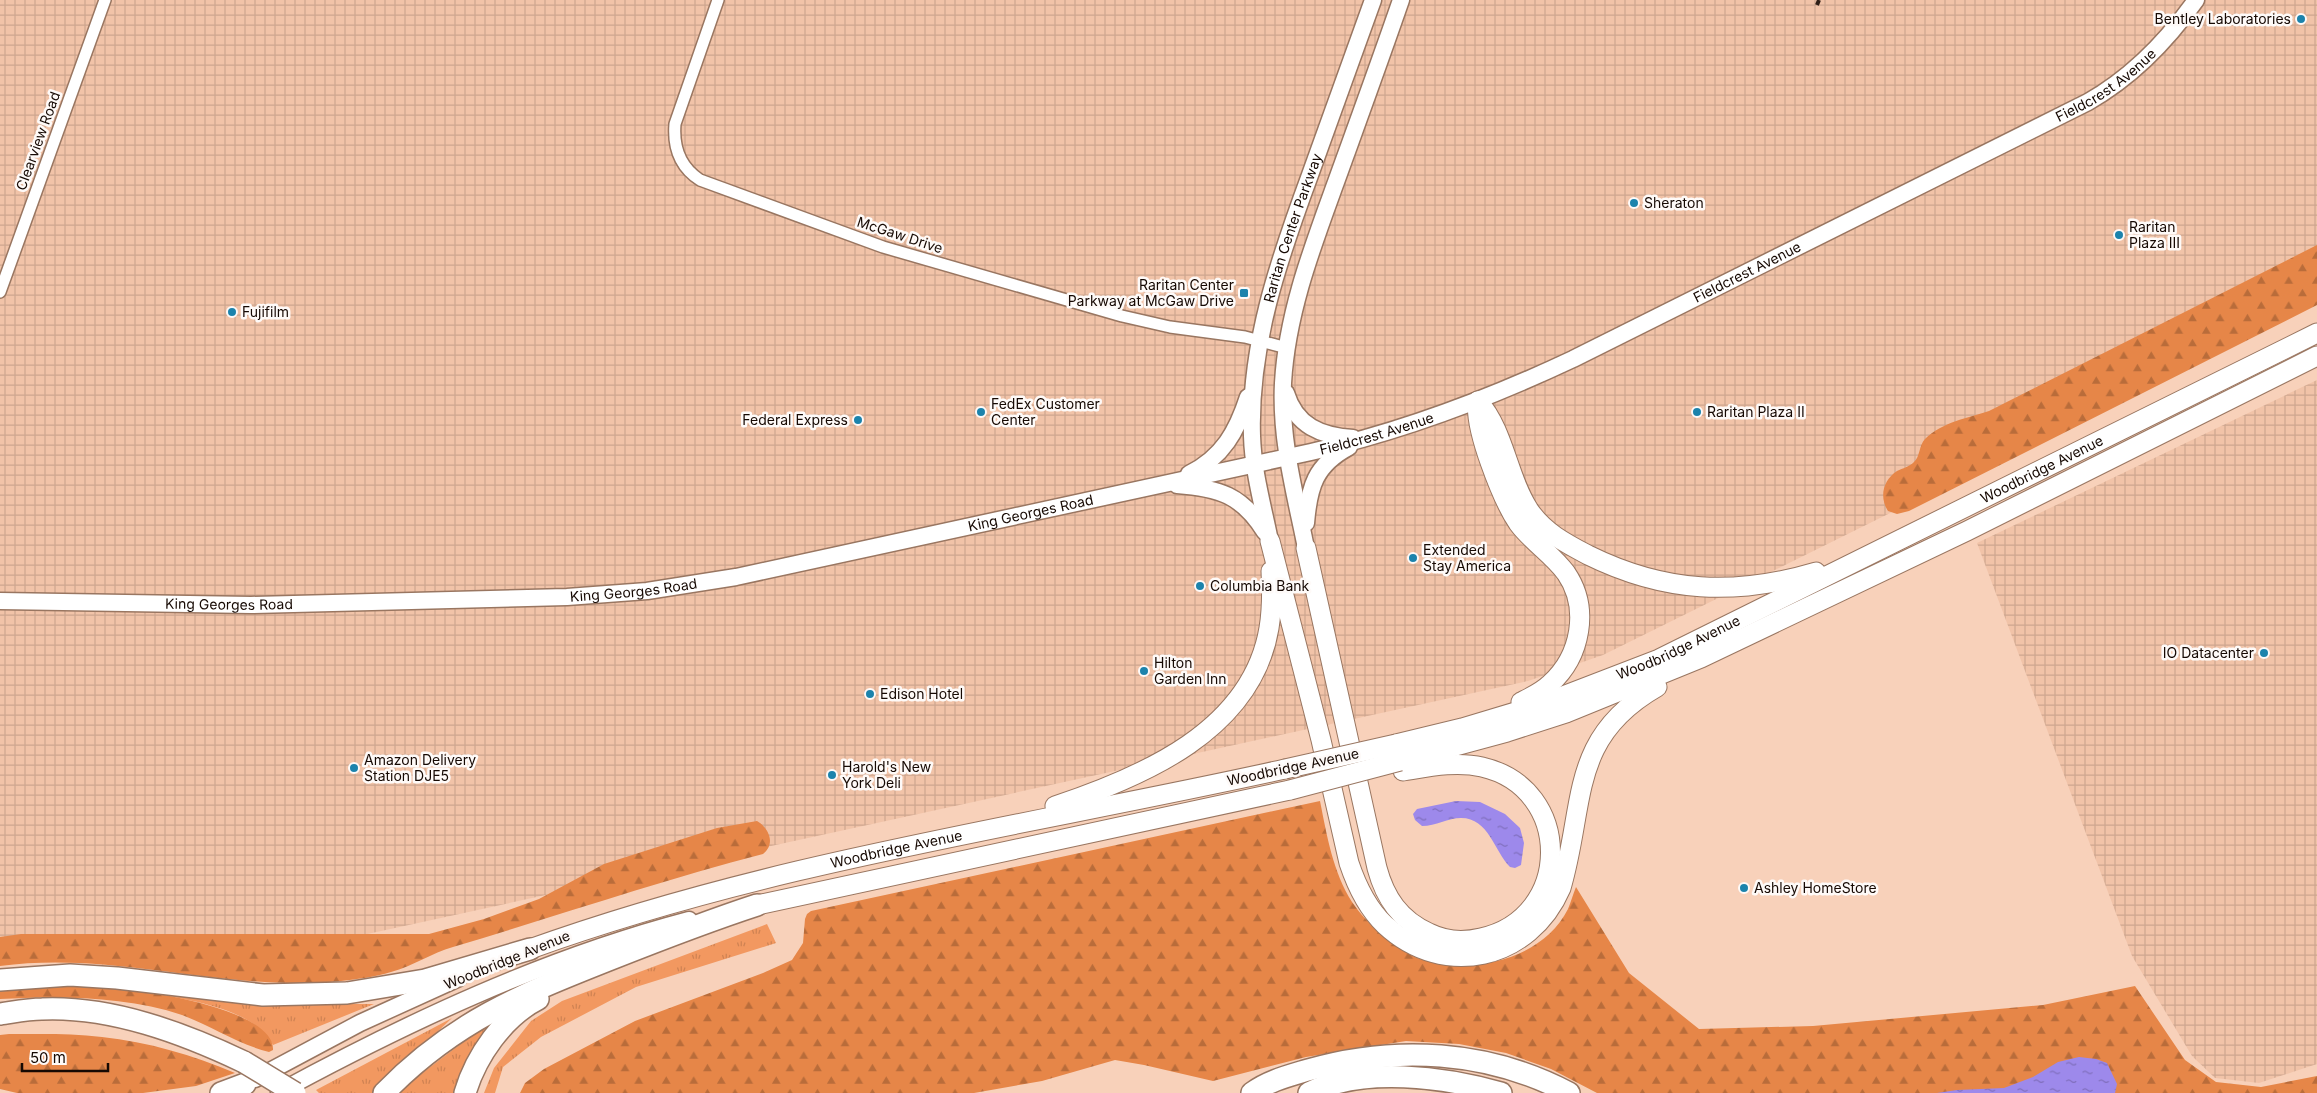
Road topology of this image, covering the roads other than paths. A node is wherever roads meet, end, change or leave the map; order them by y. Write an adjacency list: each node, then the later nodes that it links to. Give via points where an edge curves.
1 (105, 0): 6 (street, Clearview Road)
2 (718, 0): 8 (street, McGaw Drive, via 675,124 678,156 700,180 895,251 1122,316)
3 (1373, 0): 8 (main road, Raritan Center Parkway, via 1280,260)
4 (1401, 0): 9 (main road, Raritan Center Parkway, via 1310,253)
5 (2196, 0): 13 (main road, Fieldcrest Avenue, via 2148,57 2088,102 1574,359)
6 (0, 292)
7 (2317, 333): 20 (main road, Woodbridge Avenue)
8 (1260, 341): 9 (street, McGaw Drive); 11 (main road, Raritan Center Parkway)
9 (1286, 348): 12 (main road, Raritan Center Parkway)
10 (2317, 356): 23 (main road, Woodbridge Avenue)
11 (1256, 368): 16 (main road, Raritan Center Parkway, via 1252,425); 17 (main road, via 1237,427 1225,446 1200,468)
12 (1283, 384): 14 (main road, via 1292,410 1311,428 1334,436); 15 (main road, Raritan Center Parkway)
13 (1478, 401): 14 (main road, Fieldcrest Avenue); 20 (main road, via 1491,419 1523,500 1539,523 1559,540 1631,574 1693,587 1756,586 1816,572); 24 (main road, via 1480,431 1510,508 1525,532 1561,567 1574,587 1580,612 1579,636 1562,672 1550,685)
14 (1371, 437): 15 (main road, Fieldcrest Avenue); 21 (main road, via 1335,455 1318,472 1308,501)
15 (1287, 457): 16 (main road, Fieldcrest Avenue); 21 (main road, Raritan Center Parkway)
16 (1254, 464): 17 (main road, King Georges Road); 19 (main road, Raritan Center Parkway)
17 (1170, 482): 18 (main road, King Georges Road)
18 (1145, 487): 19 (main road, via 1178,485 1225,493 1246,507); 22 (main road, King Georges Road, via 733,577 631,593 251,605)
19 (1270, 540): 23 (main road, via 1355,881 1374,912 1392,931 1421,948 1444,954 1469,956 1493,952 1518,941 1539,924 1561,888 1585,773 1606,729 1618,714 1642,696); 25 (main road, via 1271,612 1264,649 1246,686 1218,720 1171,756 1122,783)
20 (1893, 544): 24 (main road, Woodbridge Avenue, via 1671,653 1601,683 1503,717)
21 (1306, 548): 24 (main road, via 1377,868 1389,900 1412,924 1447,939 1482,938 1516,923 1536,902 1550,868 1548,832 1535,801 1509,778 1482,768)
22 (0, 601)
23 (1757, 632): 24 (main road, Woodbridge Avenue, via 1663,675 1572,710 1507,732)
24 (1399, 759): 25 (main road, Woodbridge Avenue, bridge, via 1285,769); 26 (main road, Woodbridge Avenue, bridge, via 1290,790)
25 (941, 840): 27 (main road, Woodbridge Avenue, via 778,876 646,910)
26 (757, 905): 28 (highway); 35 (main road, Woodbridge Avenue, via 651,930 538,969 427,1017)
27 (530, 949): 29 (highway, via 425,980 338,994 263,995 70,975); 33 (main road, Woodbridge Avenue, via 368,1020)
28 (611, 959): 37 (highway, via 542,986 482,1016 431,1050); 38 (highway, via 526,1005 506,1022 478,1063)
29 (0, 980)
30 (0, 1014): 32 (highway, via 42,1008 87,1011)
31 (0, 1025): 32 (highway, via 84,1020)
32 (181, 1035): 36 (highway, bridge, via 244,1062)
33 (238, 1089): 34 (highway)
34 (221, 1093)
35 (277, 1093)
36 (295, 1093)
37 (384, 1093)
38 (465, 1093)
39 (1252, 1093): 44 (highway, via 1272,1082 1329,1064 1362,1057 1429,1054 1491,1063)
40 (1309, 1093): 43 (highway, via 1353,1080 1389,1077 1451,1082)
41 (1346, 1093): 42 (highway, via 1392,1090)
42 (1430, 1093)
43 (1501, 1093)
44 (1569, 1093)

